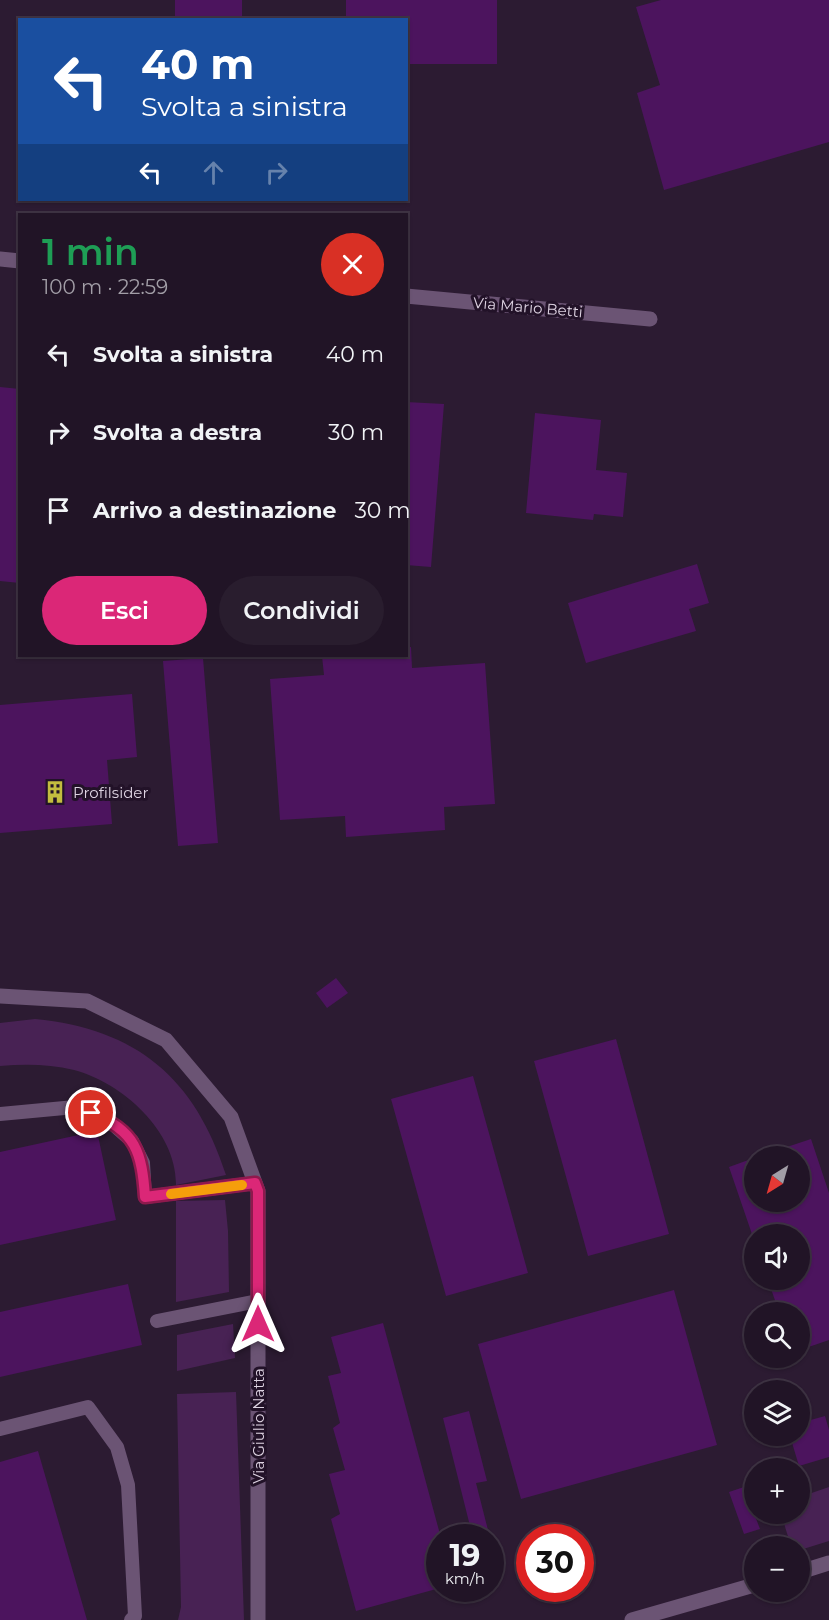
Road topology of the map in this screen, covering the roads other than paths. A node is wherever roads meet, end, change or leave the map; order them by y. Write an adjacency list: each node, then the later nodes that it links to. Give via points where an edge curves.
1 (0, 259): 2 (street)
2 (18, 261)
3 (408, 296): 4 (street, Via Mario Betti)
4 (650, 319)
5 (0, 996): 7 (street, Via Giulio Natta, via 87,1001 166,1040 231,1117)
6 (0, 1114): 7 (lane, via 75,1107 107,1119 132,1141 143,1163 145,1197)
7 (255, 1183): 8 (street, Via Giulio Natta)
8 (258, 1301): 9 (lane); 15 (street, Via Giulio Natta)
9 (157, 1321)
10 (0, 1429): 14 (lane, via 88,1407 117,1447 128,1485 135,1616)
11 (829, 1563): 12 (street)
12 (810, 1569)
13 (744, 1588): 16 (street)
14 (131, 1620)
15 (258, 1620)
16 (632, 1620)

